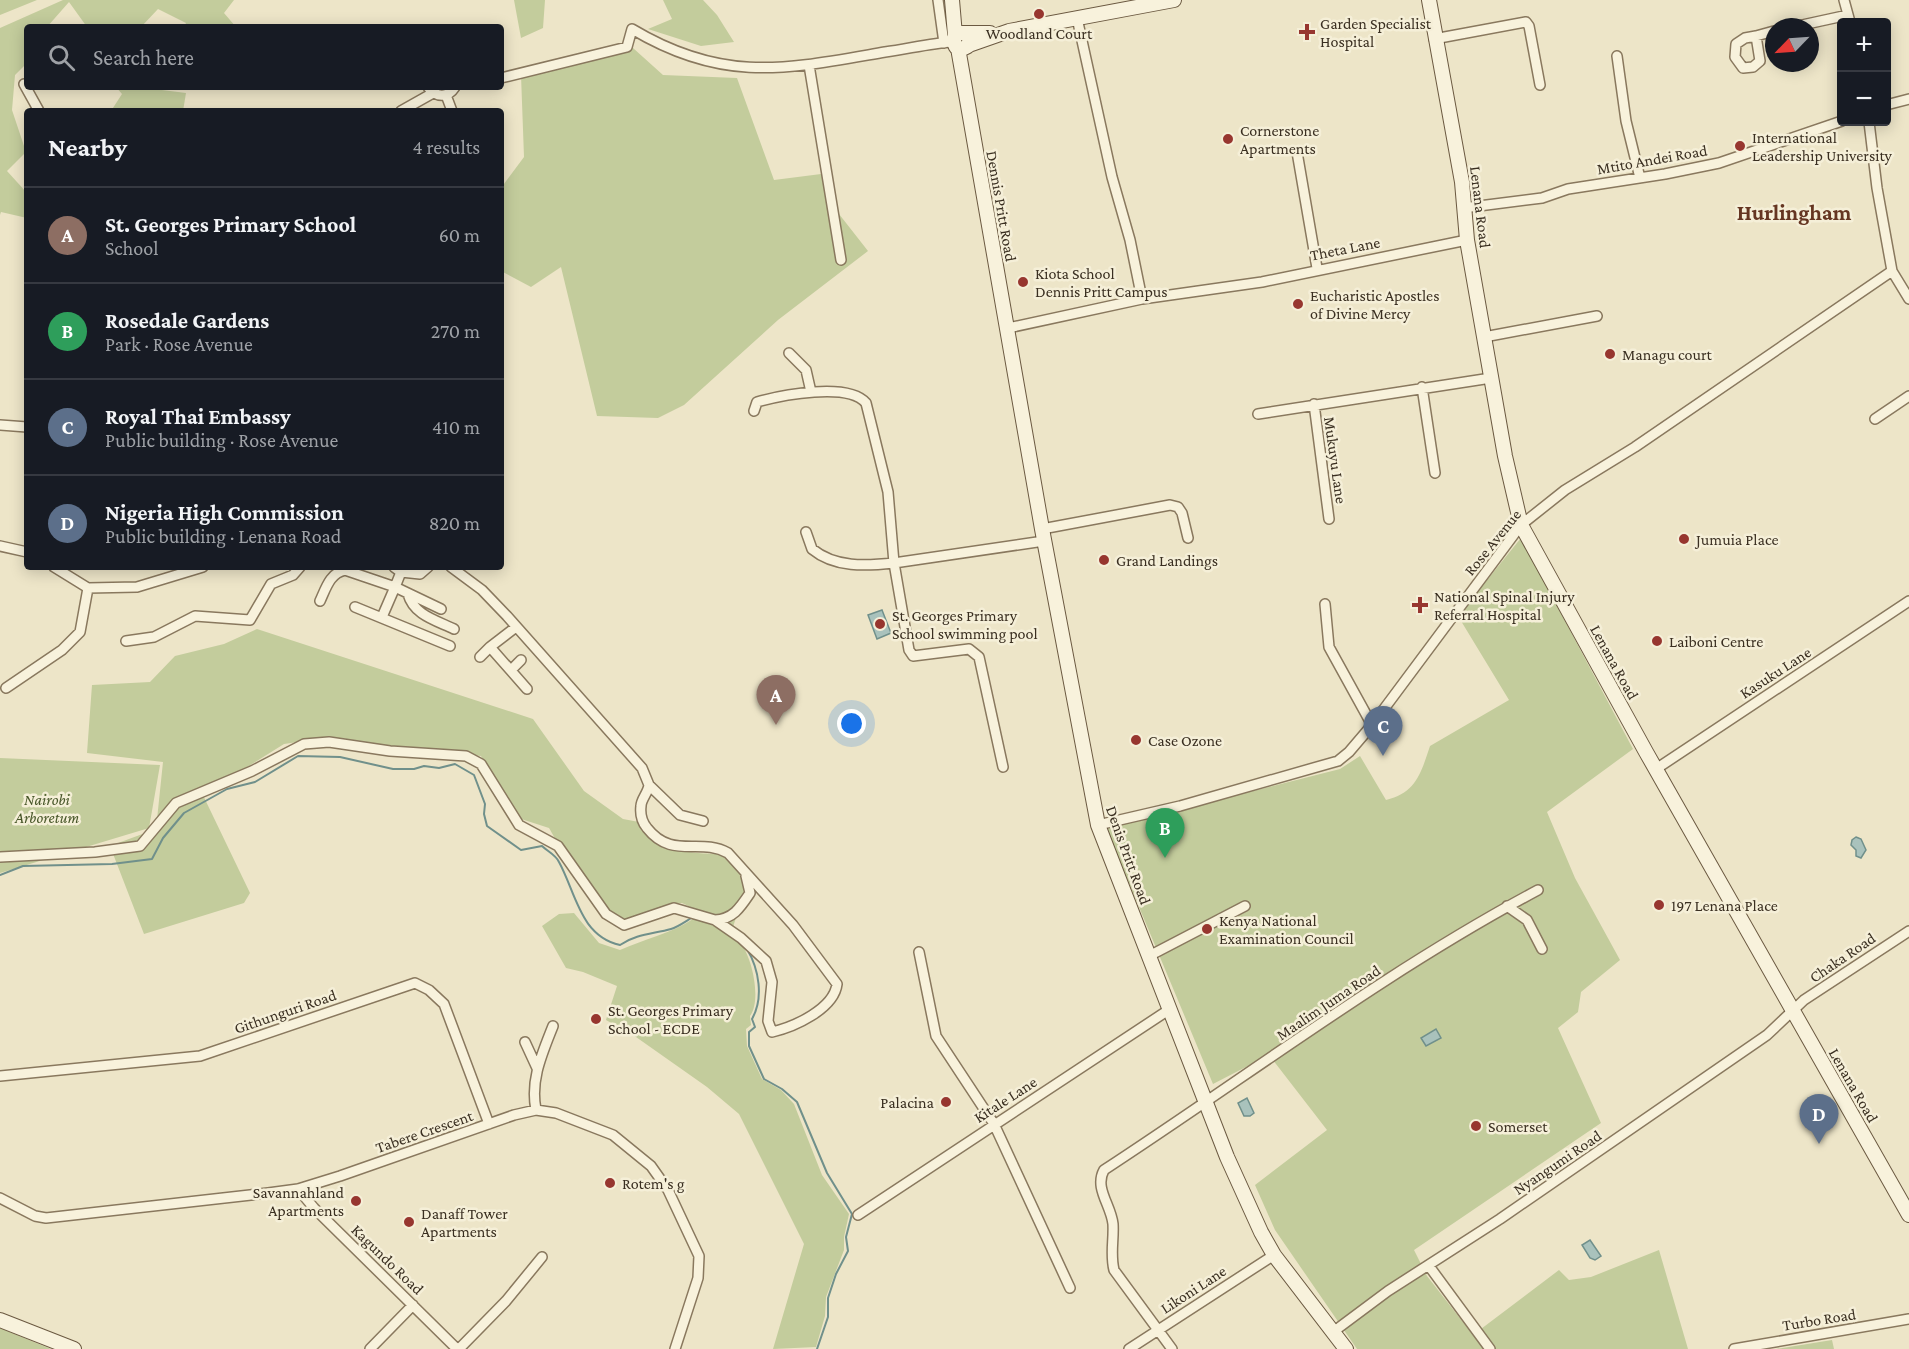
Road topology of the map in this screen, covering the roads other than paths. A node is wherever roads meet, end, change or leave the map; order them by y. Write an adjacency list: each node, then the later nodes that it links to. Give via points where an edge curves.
1 (938, 0): 13 (street)
2 (1174, 0): 6 (street)
3 (1429, 0): 12 (street, Lenana Road)
4 (1844, 0): 7 (street)
5 (952, 2): 13 (street, Dennis Pritt Road)
6 (1077, 18): 13 (street); 37 (street)
7 (1849, 18)
8 (1837, 21): 9 (street)
9 (1819, 23)
10 (1765, 34): 11 (street)
11 (1756, 36)
12 (1434, 39): 17 (street, via 1526,21); 32 (street, Lenana Road)
13 (959, 41): 15 (street); 40 (street, Dennis Pritt Road, via 964,90)
14 (1617, 56): 31 (street, via 1626,121)
15 (809, 65): 16 (street, via 759,70 717,64 665,48 632,29 627,47); 34 (street)
16 (504, 77)
17 (1540, 85)
18 (27, 90): 25 (street)
19 (420, 90): 26 (street)
20 (430, 90): 22 (street); 26 (street)
21 (452, 90): 22 (street)
22 (446, 96): 27 (street)
23 (1909, 99): 24 (street)
24 (1891, 104)
25 (37, 108)
26 (405, 108)
27 (451, 108)
28 (1837, 123): 31 (street, Mtito Andei Road, via 1749,155)
29 (1869, 126): 36 (street, via 1876,188)
30 (1297, 152): 35 (street)
31 (1640, 178): 32 (street, Mtito Andei Road, via 1568,189 1542,198)
32 (1464, 208): 33 (street, Lenana Road)
33 (1467, 240): 35 (street, Theta Lane); 41 (street, Lenana Road)
34 (842, 260)
35 (1317, 268): 37 (street, Theta Lane)
36 (1892, 271): 38 (street); 55 (street, Rose Avenue, via 1635,447 1565,490)
37 (1142, 299): 40 (street)
38 (1909, 299)
39 (1597, 316): 41 (street)
40 (1008, 328): 57 (street, Denis Pritt Road)
41 (1484, 337): 43 (street, Lenana Road)
42 (789, 353): 45 (street, via 808,374)
43 (1491, 378): 44 (street, Mukuyu Lane); 55 (street, Lenana Road)
44 (1422, 387): 47 (street, Mukuyu Lane); 53 (street)
45 (811, 392): 48 (street, via 757,402); 61 (street, via 829,390 855,395 866,403 888,492)
46 (1909, 396): 50 (street)
47 (1314, 404): 49 (street, Mukuyu Lane); 54 (street, Mukuyu Lane)
48 (754, 411)
49 (1258, 414)
50 (1875, 419)
51 (0, 425): 52 (street)
52 (24, 427)
53 (1435, 473)
54 (1329, 519)
55 (1521, 525): 87 (street, Rose Avenue); 89 (street, Lenana Road)
56 (806, 532): 61 (street, via 812,549 829,558 857,565)
57 (1043, 535): 58 (street, via 1170,505 1182,513); 61 (street); 92 (street, Denis Pritt Road)
58 (1188, 538)
59 (0, 546): 60 (street)
60 (24, 551)
61 (894, 563): 88 (street, via 913,656 969,649 979,657)
62 (59, 570): 68 (street)
63 (193, 570): 68 (street, via 137,587)
64 (297, 570): 79 (street, via 271,584 250,620 195,616 154,637)
65 (398, 570): 66 (street, via 420,574); 69 (street)
66 (425, 570)
67 (457, 570): 77 (street, via 482,590)
68 (88, 588): 85 (street, via 80,632 62,650)
69 (395, 588): 70 (street); 71 (street, via 345,570 330,579); 76 (street)
70 (408, 594): 75 (street); 78 (street, via 418,612)
71 (320, 601)
72 (1909, 601): 89 (street, Kasuku Lane)
73 (1325, 604): 87 (street, via 1329,647)
74 (355, 607): 76 (street)
75 (441, 609)
76 (382, 617): 80 (street)
77 (516, 627): 81 (street); 90 (street, via 642,768)
78 (454, 629)
79 (126, 641)
80 (450, 646)
81 (490, 647): 82 (street); 84 (street)
82 (480, 657)
83 (521, 660): 84 (street)
84 (510, 670): 86 (street)
85 (6, 688)
86 (527, 689)
87 (1372, 725): 92 (street, Rose Avenue, via 1338,761)
88 (1003, 767)
89 (1656, 769): 104 (street, Lenana Road)
90 (649, 785): 91 (street, via 681,815); 94 (street, via 640,805 642,822 651,833 677,847 722,849)
91 (703, 821)
92 (1098, 825): 102 (street, Denis Pritt Road)
93 (0, 857): 98 (street, via 140,846 176,803 304,744 329,742 466,756 481,764 519,825 558,846 606,914 624,926 674,908)
94 (746, 873): 98 (street, via 750,893 741,907 728,919); 98 (street, via 829,970 837,984 836,991 792,1027 772,1032 768,1022 772,982 766,961)
95 (1538, 890): 97 (street, Maalim Juma Road)
96 (1245, 906): 102 (street)
97 (1507, 906): 100 (street, via 1527,920); 109 (street, Maalim Juma Road, via 1356,1000)
98 (715, 920)
99 (1909, 931): 104 (street, Chaka Road)
100 (1542, 949)
101 (919, 952): 112 (street, via 936,1036)
102 (1149, 956): 103 (street, Denis Pritt Road)
103 (1170, 1009): 109 (street, Denis Pritt Road); 112 (street, Kitale Lane)
104 (1793, 1011): 116 (street, Lenana Road); 119 (street, Nyangumi Road, via 1767,1035)
105 (553, 1026): 107 (street)
106 (525, 1042): 107 (street)
107 (537, 1068): 110 (street, via 533,1096)
108 (0, 1076): 111 (street, Githunguri Road, via 200,1056 415,983 444,1004)
109 (1206, 1103): 117 (street, Denis Pritt Road, via 1247,1203); 124 (street, Maalim Juma Road, via 1104,1170 1100,1178 1113,1226 1114,1270)
110 (536, 1110): 111 (street, Tabere Crescent); 129 (street, Tabere Crescent, via 556,1113 613,1135 651,1166 668,1190 699,1256 698,1278)
111 (489, 1124): 113 (street, Tabere Crescent)
112 (993, 1124): 115 (street, Kitale Lane); 120 (street)
113 (298, 1189): 114 (street, Tabere Crescent, via 46,1218); 121 (street, Kagundo Road)
114 (0, 1198)
115 (858, 1215)
116 (1909, 1215)
117 (1274, 1255): 124 (street, Likoni Lane); 125 (street, Denis Pritt Road)
118 (542, 1257): 128 (street, via 506,1301)
119 (1428, 1266): 125 (street, Nyangumi Road); 133 (street)
120 (1070, 1288)
121 (413, 1305): 127 (street); 128 (street, Kagundo Road)
122 (1909, 1319): 134 (street, Turbo Road)
123 (0, 1320): 126 (street)
124 (1158, 1329): 130 (street, Likoni Lane); 131 (street)
125 (1333, 1332): 132 (street, Denis Pritt Road)
126 (74, 1349)
127 (370, 1349)
128 (458, 1349)
129 (675, 1349)
130 (1129, 1349)
131 (1172, 1349)
132 (1346, 1349)
133 (1490, 1349)
134 (1734, 1349)

